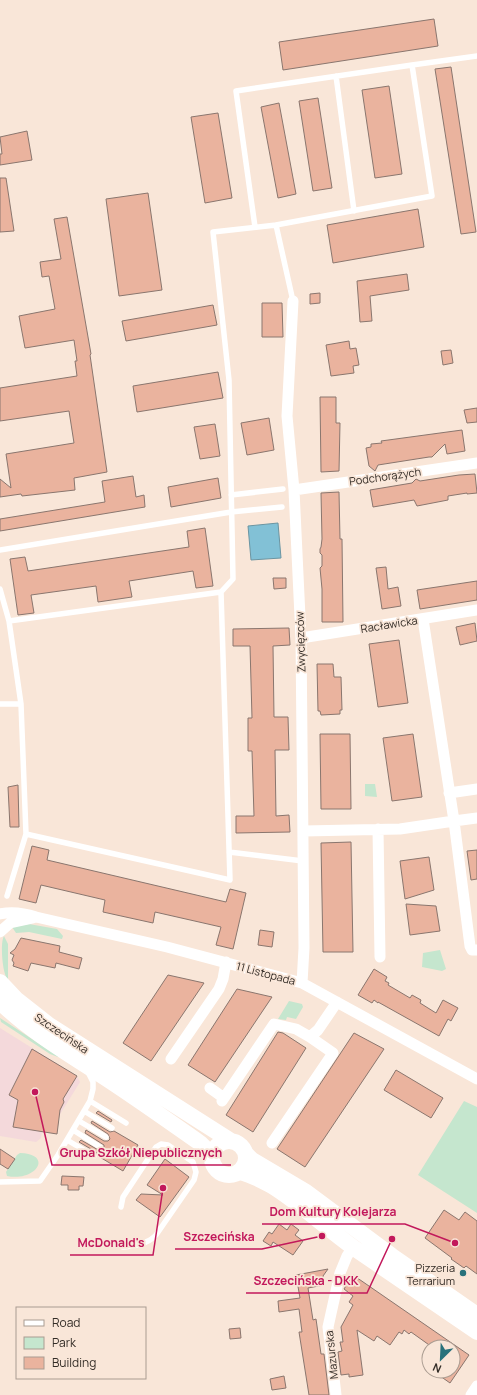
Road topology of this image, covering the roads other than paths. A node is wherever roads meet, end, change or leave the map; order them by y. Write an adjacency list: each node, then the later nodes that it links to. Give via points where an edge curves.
1 (477, 56): 2 (lane)
2 (412, 65): 3 (lane); 4 (lane, via 432,196)
3 (336, 76): 4 (lane); 6 (lane, via 236,91)
4 (354, 211): 5 (lane)
5 (276, 225): 6 (lane); 7 (lane)
6 (255, 227): 10 (lane, via 214,232 229,380)
7 (293, 301): 9 (street, Zwycięzców, via 287,416)
8 (477, 463): 9 (street, Podchorążych)
9 (288, 489): 10 (lane); 19 (street, Zwycięzców)
10 (231, 495): 12 (lane)
11 (282, 507): 12 (lane)
12 (231, 512): 13 (lane); 15 (lane, via 233,579)
13 (0, 550)
14 (0, 589): 18 (lane)
15 (221, 592): 18 (lane); 29 (lane)
16 (477, 610): 17 (street, Racławicka)
17 (423, 619): 19 (street, Racławicka); 23 (street)
18 (9, 621): 21 (lane)
19 (301, 638): 27 (street, Zwycięzców)
20 (0, 704): 21 (lane)
21 (21, 704): 28 (lane)
22 (477, 789): 23 (street)
23 (450, 793): 25 (street)
24 (477, 818): 25 (street)
25 (454, 821): 26 (street, via 400,829); 35 (street, via 470,946 472,950)
26 (378, 829): 27 (street); 36 (street)
27 (304, 831): 30 (street, Zwycięzców)
28 (26, 834): 29 (lane, via 230,880); 31 (lane)
29 (229, 852): 30 (lane)
30 (304, 861): 39 (street, Zwycięzców)
31 (8, 896)
32 (0, 914): 33 (street, 11 Listopada, via 16,912)
33 (36, 917): 34 (street, 11 Listopada, via 10,923); 37 (street, 11 Listopada)
34 (0, 932)
35 (477, 950)
36 (380, 957)
37 (226, 962): 39 (street, 11 Listopada); 43 (street, via 224,979 219,990)
38 (0, 982): 55 (main road, Szczecińska, via 16,999 49,1025)
39 (302, 983): 41 (street, 11 Listopada)
40 (0, 1002): 44 (main road, Szczecińska, via 15,1016)
41 (337, 1002): 42 (street, via 323,1024); 45 (street, 11 Listopada)
42 (310, 1037): 46 (street, via 296,1029 274,1024 223,1099); 56 (street, via 333,1053)
43 (170, 1059)
44 (85, 1064): 47 (lane, via 93,1082); 60 (main road, Szczecińska, via 196,1141)
45 (477, 1079)
46 (210, 1088)
47 (90, 1101): 48 (lane); 50 (lane)
48 (84, 1111): 49 (lane); 51 (lane)
49 (78, 1121): 52 (lane); 53 (lane)
50 (126, 1123)
51 (112, 1128)
52 (73, 1130): 54 (lane); 57 (lane)
53 (106, 1137)
54 (67, 1140): 59 (lane); 62 (lane, via 40,1181)
55 (231, 1141): 58 (main road, via 241,1146); 60 (main road, via 216,1146)
56 (272, 1143)
57 (100, 1147)
58 (246, 1154): 61 (main road, via 245,1164); 66 (main road, via 306,1192)
59 (94, 1156)
60 (212, 1157): 61 (main road, via 218,1171 231,1175)
61 (238, 1172): 65 (main road, via 256,1177 279,1191)
62 (0, 1182)
63 (122, 1207): 64 (lane, via 123,1197 156,1148 162,1144 168,1145 192,1162 196,1172 194,1180 156,1235 146,1242)
64 (123, 1247)
65 (353, 1247): 67 (main road); 69 (street, Mazurska, via 340,1274 328,1328)
66 (477, 1315)
67 (477, 1332)
68 (477, 1386): 70 (street)
69 (336, 1395)
70 (471, 1395)

